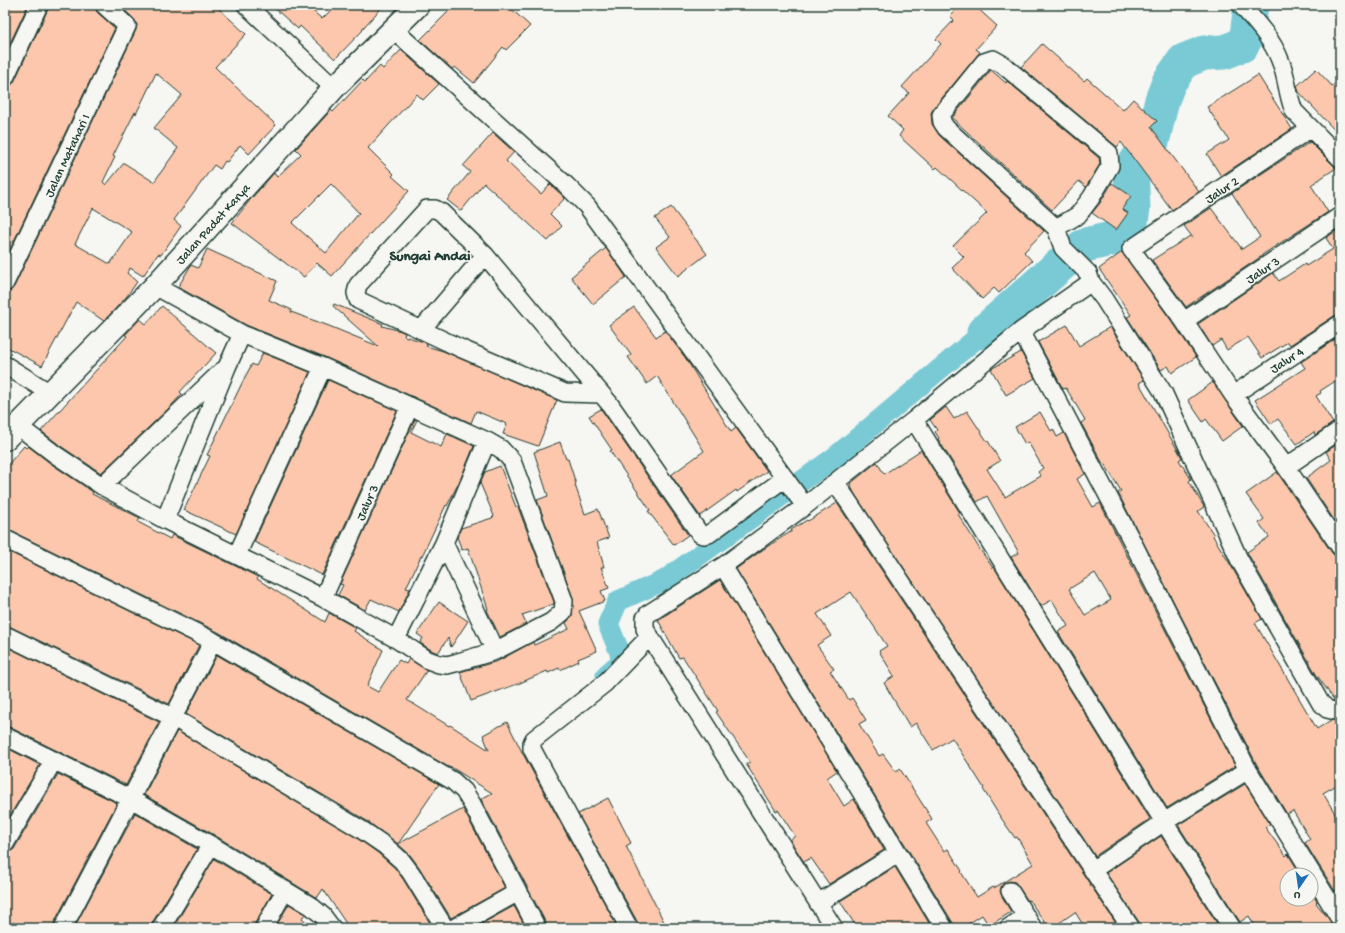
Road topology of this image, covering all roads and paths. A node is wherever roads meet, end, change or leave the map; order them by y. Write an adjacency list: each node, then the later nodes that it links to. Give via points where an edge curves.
1 (39, 5): 7 (street)
2 (104, 5): 15 (street, Jalan Matahari I, via 127,26)
3 (246, 5): 8 (street)
4 (418, 5): 6 (street, Jalan Padat Karya)
5 (1241, 5): 9 (street, via 1263,29 1280,60 1294,110)
6 (393, 29): 8 (street, Jalan Padat Karya); 36 (street, via 587,206)
7 (5, 78)
8 (334, 88): 16 (street, Jalan Padat Karya)
9 (1311, 128): 10 (street); 17 (street, Jalur 2, via 1131,249)
10 (1340, 158)
11 (1340, 216): 17 (street, Jalur 3)
12 (1056, 228): 12 (street, via 942,122 941,115 984,62 993,59 1002,64 1109,153 1110,166 1091,198 1078,215); 14 (street, via 1063,248 1088,273)
13 (485, 255): 19 (street); 19 (street, via 441,212 434,208 427,209 358,286 358,300); 26 (street)
14 (1091, 282): 20 (street); 49 (street, via 1163,392 1239,559 1320,702 1327,709)
15 (5, 283)
16 (155, 286): 21 (street); 25 (street, Jalan Padat Karya)
17 (1184, 321): 27 (street)
18 (1340, 324): 27 (street, Jalur 4)
19 (421, 330): 26 (street, via 565,393)
20 (1021, 330): 29 (street); 53 (street)
21 (242, 334): 23 (street); 24 (street)
22 (5, 366): 25 (street)
23 (227, 367): 35 (street); 37 (street)
24 (323, 368): 28 (street); 41 (street)
25 (50, 393): 31 (street, Jalan Padat Karya)
26 (601, 394): 36 (street, via 700,534 709,534)
27 (1233, 394): 33 (street)
28 (410, 406): 32 (street); 43 (street, Jalur 3)
29 (914, 420): 34 (street); 55 (street)
30 (1340, 430): 33 (street)
31 (12, 433): 35 (street, via 56,455)
32 (487, 441): 40 (street); 48 (street, via 501,449 512,461 564,601 563,612 551,622)
33 (1286, 467): 39 (street)
34 (836, 483): 36 (street); 59 (street)
35 (102, 486): 37 (street)
36 (794, 490): 42 (street)
37 (165, 520): 41 (street)
38 (5, 539): 47 (street)
39 (1338, 540)
40 (444, 543): 46 (street); 48 (street)
41 (237, 555): 43 (street)
42 (723, 566): 45 (street, via 648,614 645,618 645,629); 58 (street)
43 (323, 598): 46 (street)
44 (5, 635): 50 (street)
45 (650, 636): 63 (street); 73 (street, via 604,684 532,743 532,749)
46 (396, 639): 48 (street, via 428,660 439,664 448,665)
47 (213, 641): 50 (street); 62 (street, via 453,781 464,791 472,804)
48 (495, 651)
49 (1340, 712)
50 (174, 718): 54 (street); 70 (street, via 384,845 402,860)
51 (5, 736): 52 (street)
52 (54, 760): 54 (street); 56 (street)
53 (1248, 770): 55 (street); 64 (street)
54 (131, 799): 57 (street); 66 (street)
55 (1164, 822): 59 (street); 78 (street)
56 (5, 844)
57 (210, 845): 60 (street); 67 (street)
58 (898, 853): 63 (street); 75 (street)
59 (1093, 870): 77 (street)
60 (285, 890): 68 (street); 69 (street, via 311,906)
61 (1010, 891): 65 (street)
62 (518, 892): 71 (street); 72 (street)
63 (818, 902): 74 (street)
64 (1340, 919)
65 (1030, 922): 76 (street)
66 (63, 928)
67 (161, 928)
68 (264, 928)
69 (332, 928)
70 (445, 928)
71 (454, 928)
72 (537, 928)
73 (629, 928)
74 (834, 928)
75 (944, 928)
76 (1008, 928)
77 (1131, 928)
78 (1232, 928)

